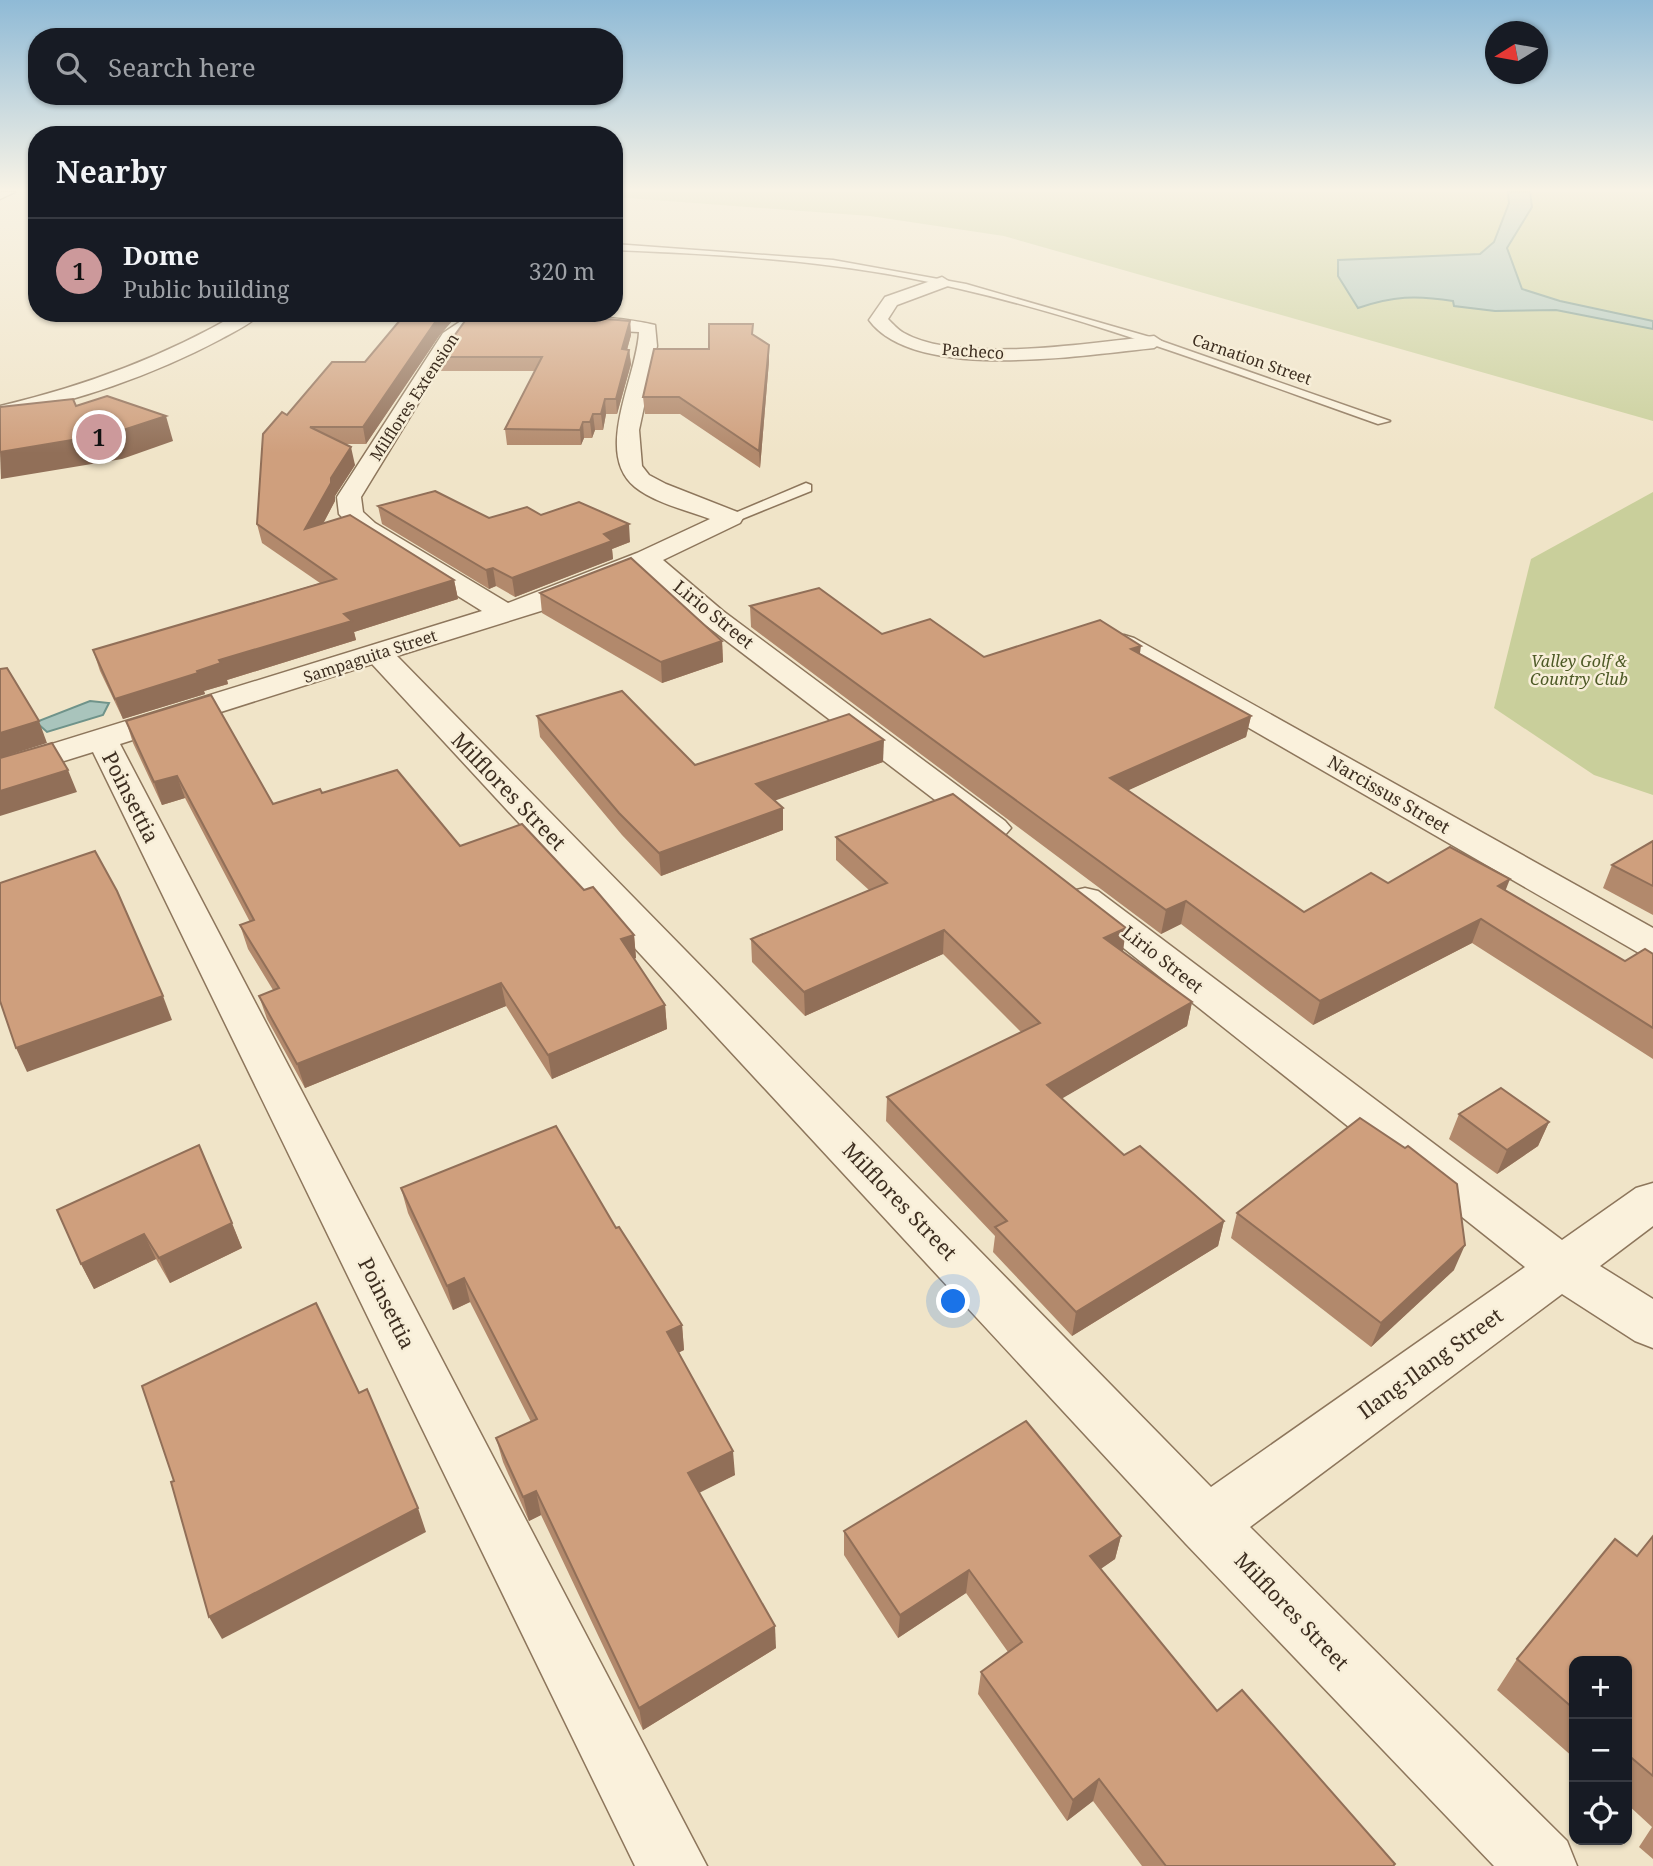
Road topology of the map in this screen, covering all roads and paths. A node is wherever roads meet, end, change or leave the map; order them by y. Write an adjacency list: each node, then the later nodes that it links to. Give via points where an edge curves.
1 (927, 279): 2 (lane, Carnation Street)
2 (942, 282): 6 (lane, Carnation Street); 6 (street, Pacheco, via 891,301 878,320 882,327 922,347 967,354)
3 (236, 322): 7 (street, via 159,365)
4 (530, 324): 12 (street, Milflores Extension, via 461,327 450,337 349,496 351,514 366,528)
5 (556, 324): 10 (street, via 648,329 645,370 625,452 630,466 641,481)
6 (1154, 342): 8 (lane, Carnation Street)
7 (0, 412)
8 (1383, 421)
9 (806, 488): 10 (lane)
10 (731, 518): 11 (street, Sampaguita Street)
11 (646, 559): 12 (street, Sampaguita Street, via 550,599); 17 (street, Lirio Street, via 713,617)
12 (503, 613): 14 (street, Sampaguita Street)
13 (1124, 644): 19 (street, Narcissus Street)
14 (379, 654): 15 (street, Sampaguita Street); 23 (street, Milflores Street)
15 (102, 739): 16 (street, Sampaguita Street); 24 (street, Poinsettia)
16 (0, 771)
17 (1020, 848)
18 (1053, 874): 21 (street, Lirio Street)
19 (1653, 944)
20 (1653, 1201): 21 (street, Ilang-Ilang Street)
21 (1562, 1268): 22 (street, Lirio Street); 23 (street, Ilang-Ilang Street)
22 (1653, 1326)
23 (1207, 1524): 25 (street, Milflores Street)
24 (672, 1866)
25 (1542, 1866)

